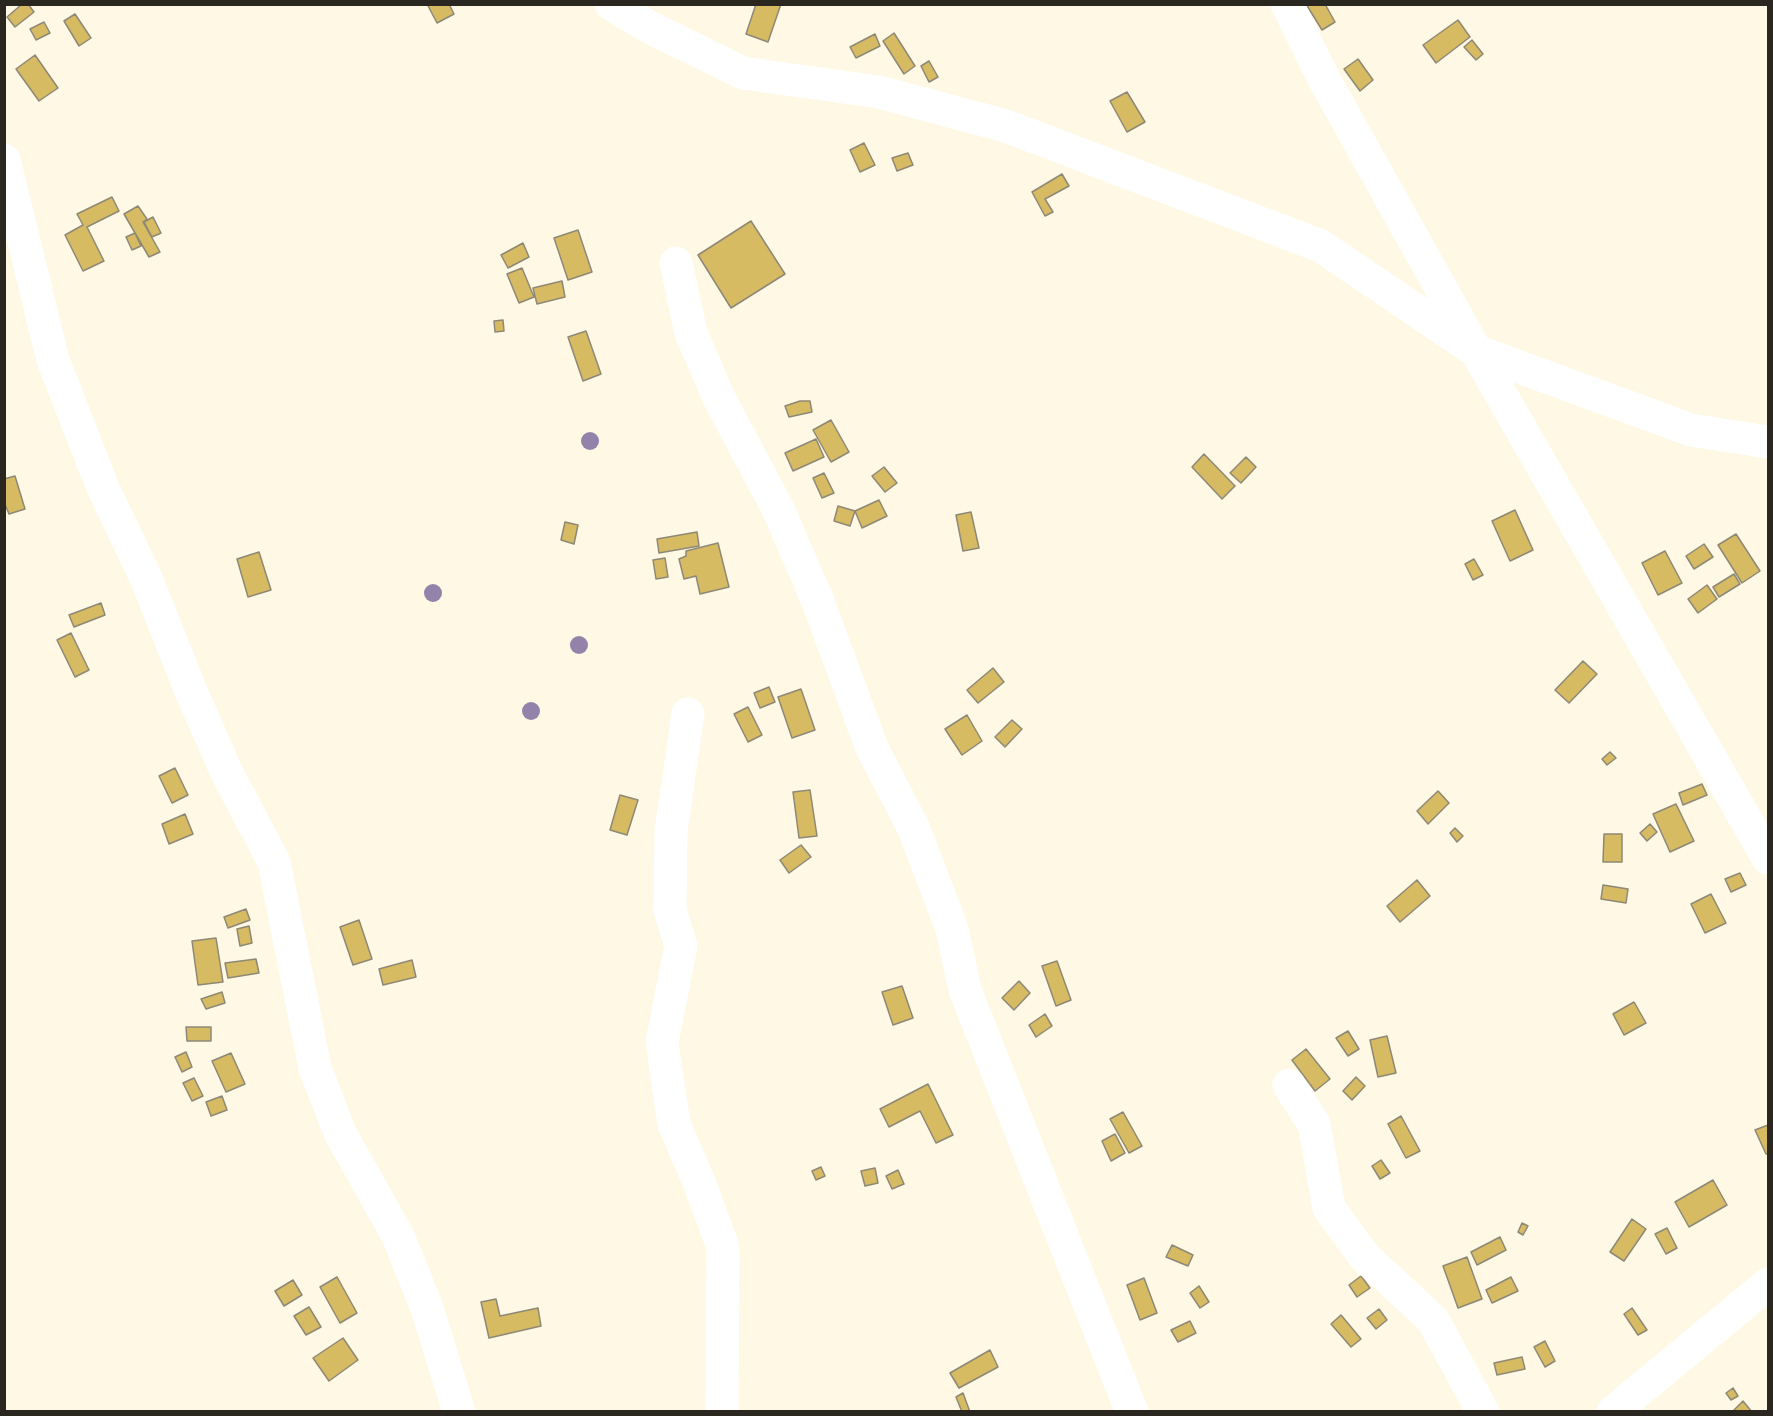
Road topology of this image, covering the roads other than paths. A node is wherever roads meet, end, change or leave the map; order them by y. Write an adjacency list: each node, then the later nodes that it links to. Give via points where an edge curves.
1 (612, 4): 5 (street, via 649,27 743,73 879,92 1006,126 1321,246)
2 (1287, 4): 5 (street, via 1324,79)
3 (4, 160): 11 (street, via 53,360 103,488 146,578 217,751 274,862 315,1068 340,1133 398,1236 427,1308)
4 (676, 262): 13 (street, via 691,333 718,398 778,509 817,599 872,748 914,829 952,929 965,990)
5 (1476, 351): 6 (street, via 1691,430); 8 (street)
6 (1768, 442)
7 (688, 714): 12 (street, via 671,831 670,910 681,946 663,1042 674,1124 723,1247)
8 (1768, 858)
9 (1289, 1085): 14 (street, via 1314,1124 1329,1208 1364,1256 1433,1320)
10 (1768, 1284): 15 (street)
11 (459, 1412)
12 (722, 1412)
13 (1132, 1412)
14 (1483, 1412)
15 (1613, 1412)

